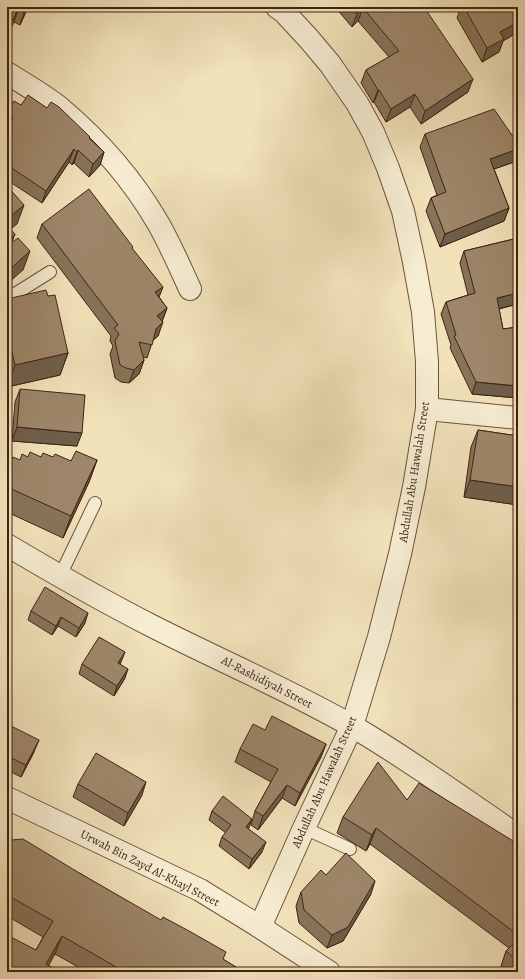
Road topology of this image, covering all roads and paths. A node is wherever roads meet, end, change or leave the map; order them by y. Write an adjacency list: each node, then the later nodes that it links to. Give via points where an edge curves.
1 (284, 9): 6 (street, Abdullah Abu Hawalah Street, via 326,59 357,103 388,168 403,211 423,312)
2 (7, 73): 4 (street, via 59,108 110,158 158,223)
3 (50, 272): 5 (lane)
4 (190, 289)
5 (7, 299)
6 (427, 409): 7 (street); 11 (street, Abdullah Abu Hawalah Street, via 400,554 379,637)
7 (518, 418)
8 (95, 503): 10 (lane)
9 (7, 545): 10 (street, Al-Rashidiyah Street)
10 (60, 576): 11 (street, Al-Rashidiyah Street, via 152,626 274,684)
11 (352, 726): 13 (street, Abdullah Abu Hawalah Street); 14 (street, Al-Rashidiyah Street)
12 (9, 801): 16 (street, Urwah Bin Zayd Al-Khayl Street, via 200,890)
13 (304, 828): 15 (lane); 16 (street, Abdullah Abu Hawalah Street)
14 (518, 836)
15 (350, 849)
16 (260, 927): 17 (street, Urwah Bin Zayd Al-Khayl Street)
17 (329, 972)

